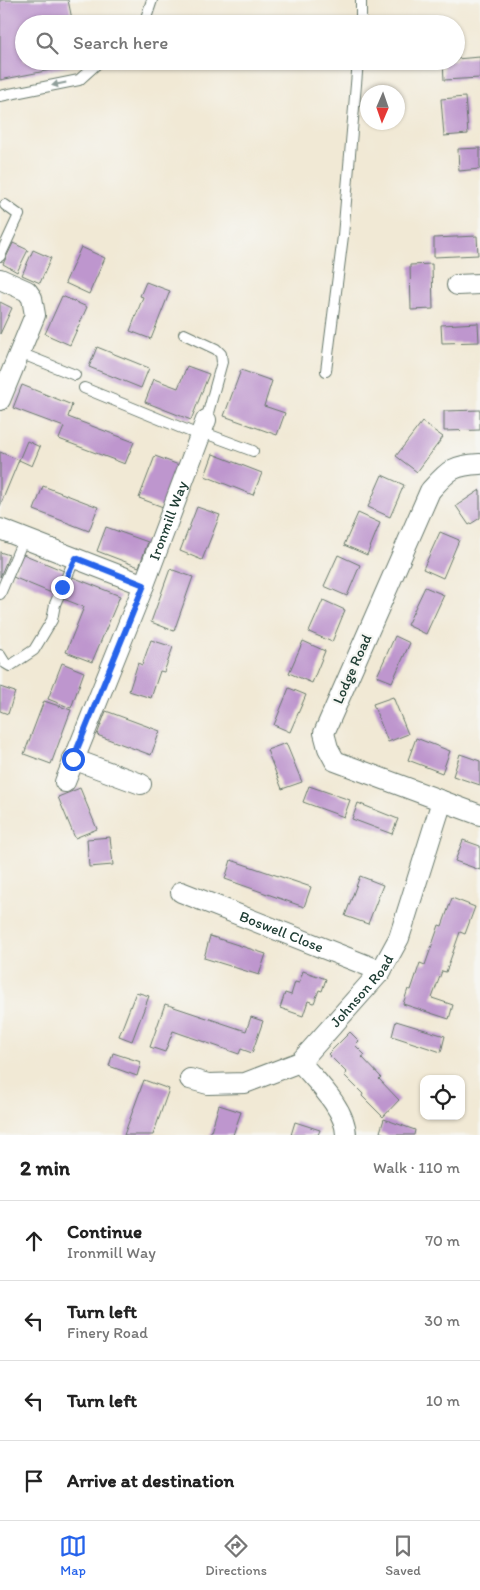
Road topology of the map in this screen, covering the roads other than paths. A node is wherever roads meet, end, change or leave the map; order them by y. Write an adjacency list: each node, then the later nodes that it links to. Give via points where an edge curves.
1 (152, 0): 3 (lane)
2 (361, 0): 4 (lane)
3 (147, 15)
4 (361, 15)
5 (90, 70): 7 (lane, one-way to 7, via 79,80)
6 (357, 70): 15 (lane, via 343,236)
7 (0, 96)
8 (5, 205): 9 (lane, via 19,215)
9 (0, 256)
10 (0, 279): 14 (street, via 27,291 32,298 36,315)
11 (480, 284): 12 (street)
12 (457, 285)
13 (184, 334): 19 (lane, via 221,354 222,362)
14 (20, 353): 16 (lane); 18 (street)
15 (326, 371)
16 (75, 375)
17 (84, 388): 19 (lane)
18 (0, 400)
19 (203, 429): 20 (lane); 25 (street, Ironmill Way)
20 (253, 451)
21 (480, 464): 31 (street, Lodge Road, via 463,465 448,472 430,491 324,732 335,761)
22 (0, 529): 23 (street)
23 (24, 538): 24 (street); 26 (lane)
24 (76, 558): 25 (street); 27 (lane, via 52,620 34,650 10,666)
25 (144, 585): 28 (street, Ironmill Way)
26 (0, 594)
27 (0, 655)
28 (73, 759): 29 (street, Ironmill Way); 30 (street)
29 (65, 782)
30 (141, 784)
31 (442, 801): 32 (street, Lodge Road); 34 (street, Johnson Road, via 399,938)
32 (480, 815)
33 (181, 892): 34 (street, Boswell Close)
34 (381, 971): 35 (street, Johnson Road)
35 (300, 1062): 36 (street, Johnson Road, via 245,1083 208,1084); 37 (street, via 339,1111)
36 (190, 1079)
37 (346, 1135)

